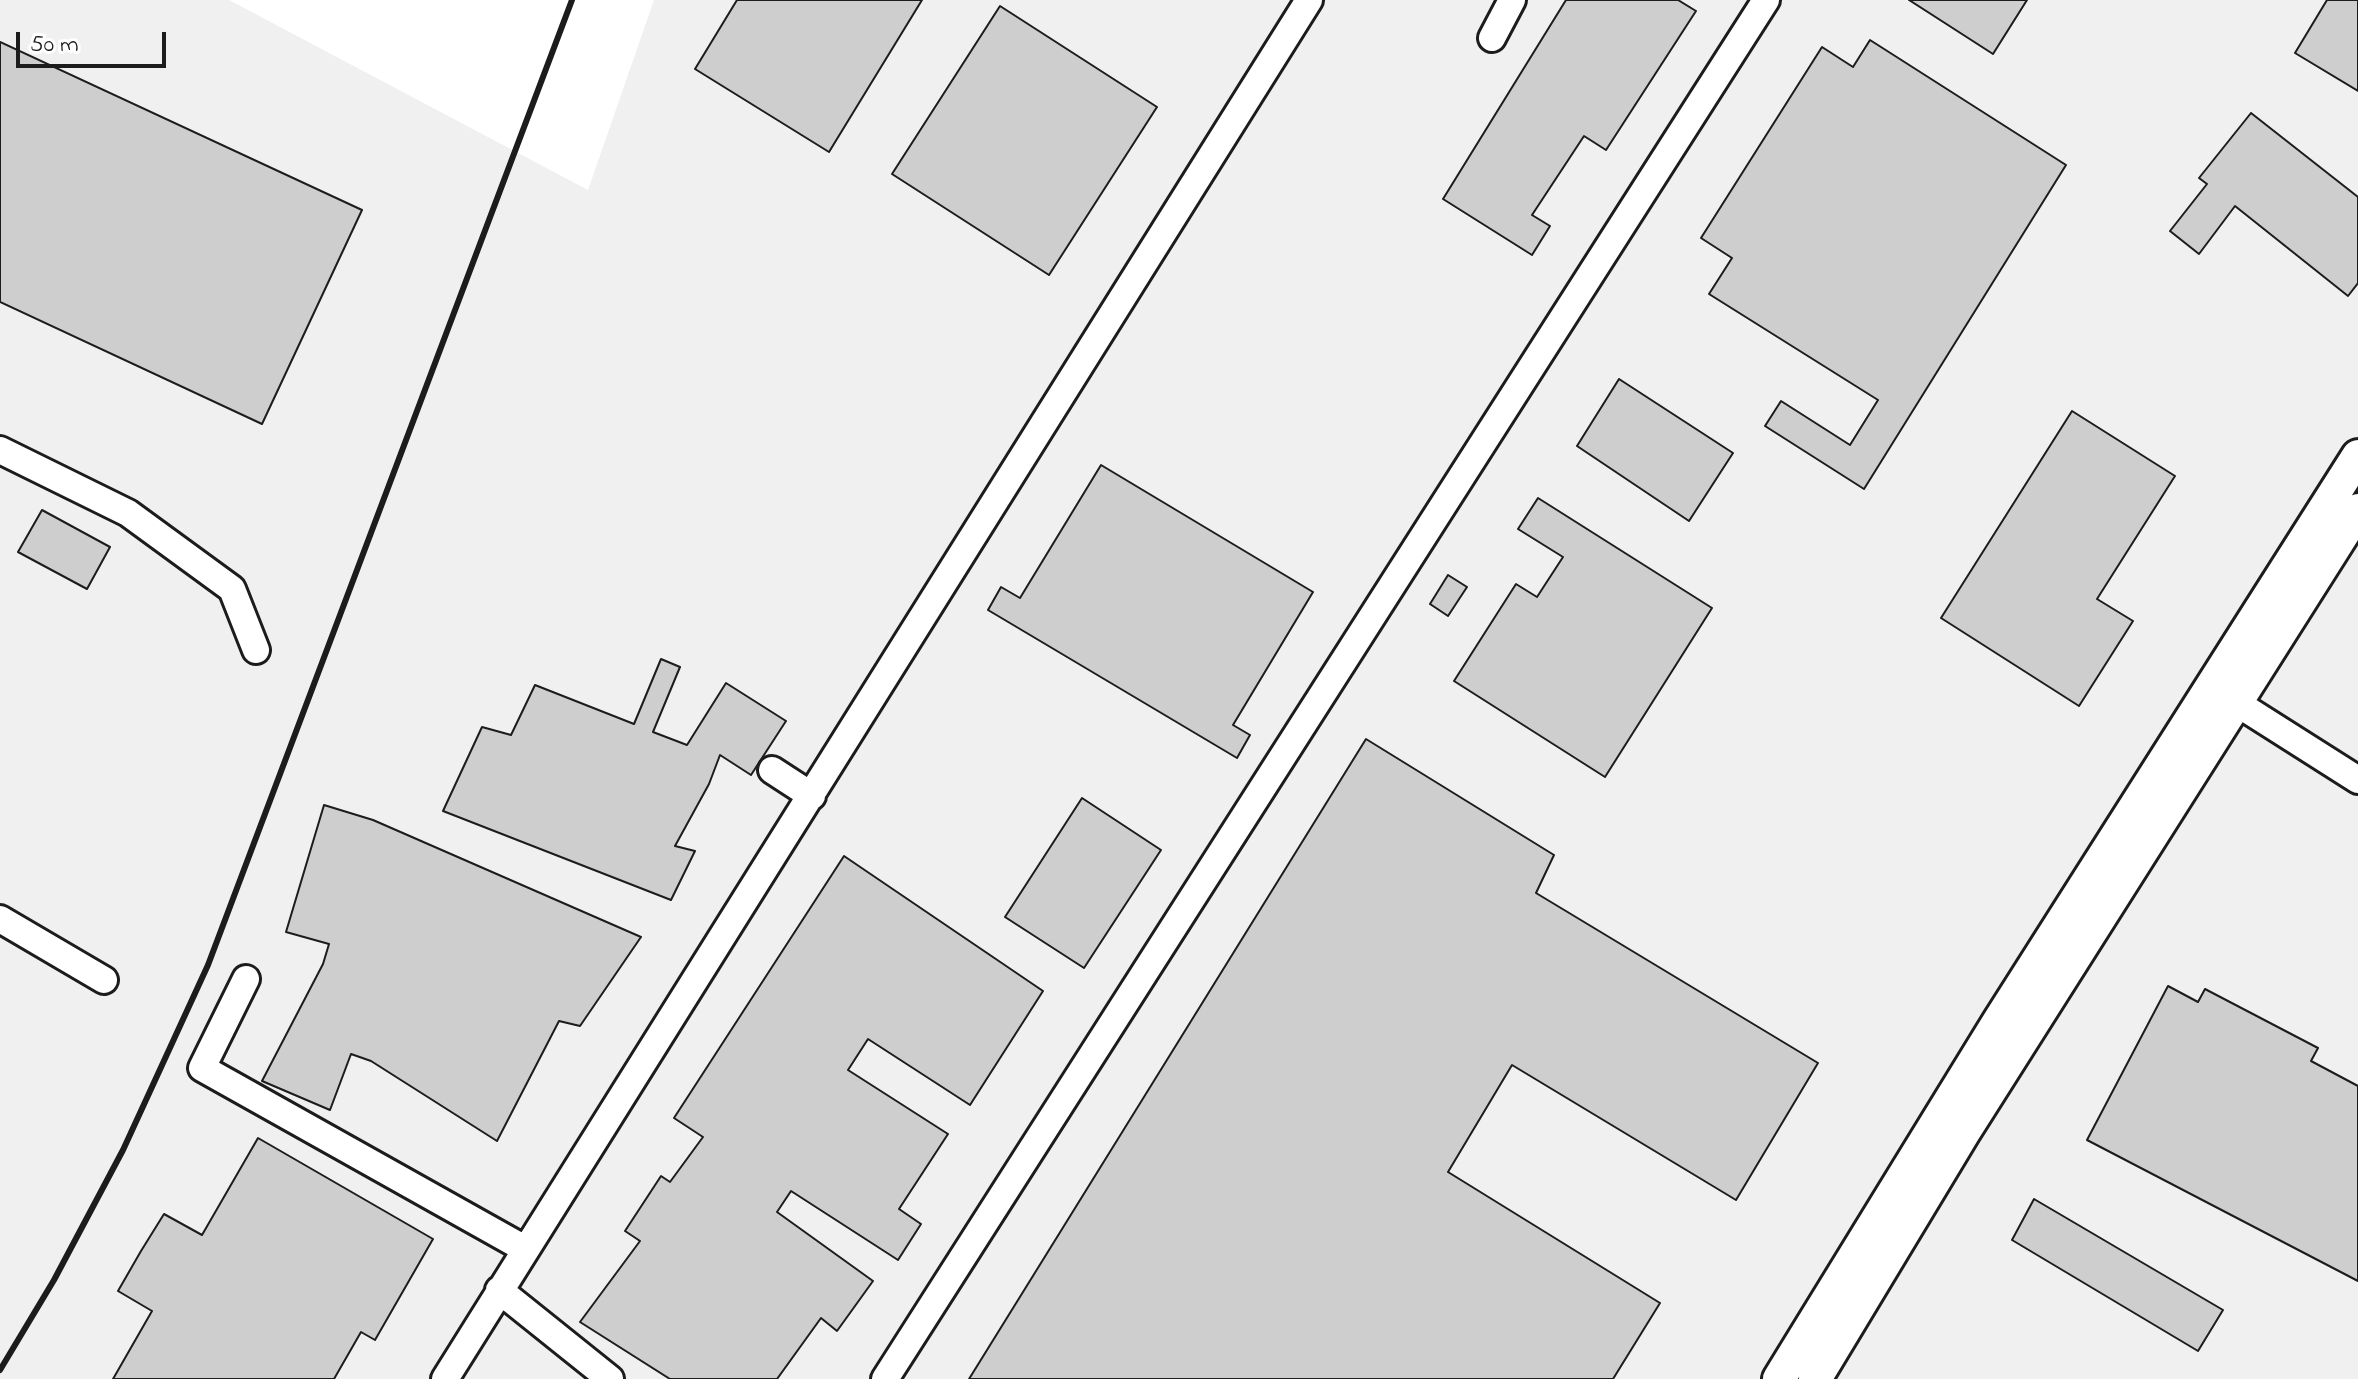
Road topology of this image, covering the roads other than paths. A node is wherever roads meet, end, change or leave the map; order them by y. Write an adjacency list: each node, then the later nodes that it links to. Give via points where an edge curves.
1 (1309, 0): 12 (street, via 1007,476)
2 (1512, 0): 4 (street)
3 (1766, 0): 20 (street)
4 (1492, 38)
5 (0, 450): 8 (street, via 128,513 232,589)
6 (2358, 456): 9 (main road)
7 (2358, 510): 9 (main road)
8 (256, 650)
9 (2224, 695): 11 (street); 21 (main road, via 1847,1263); 22 (main road)
10 (772, 770): 12 (street)
11 (2358, 780)
12 (812, 796): 16 (street)
13 (0, 919): 15 (street)
14 (246, 979): 16 (street, via 202,1068)
15 (104, 980)
16 (525, 1249): 17 (street)
17 (499, 1290): 18 (street); 19 (street)
18 (445, 1379)
19 (610, 1379)
20 (885, 1379)
21 (1779, 1379)
22 (1815, 1379)

